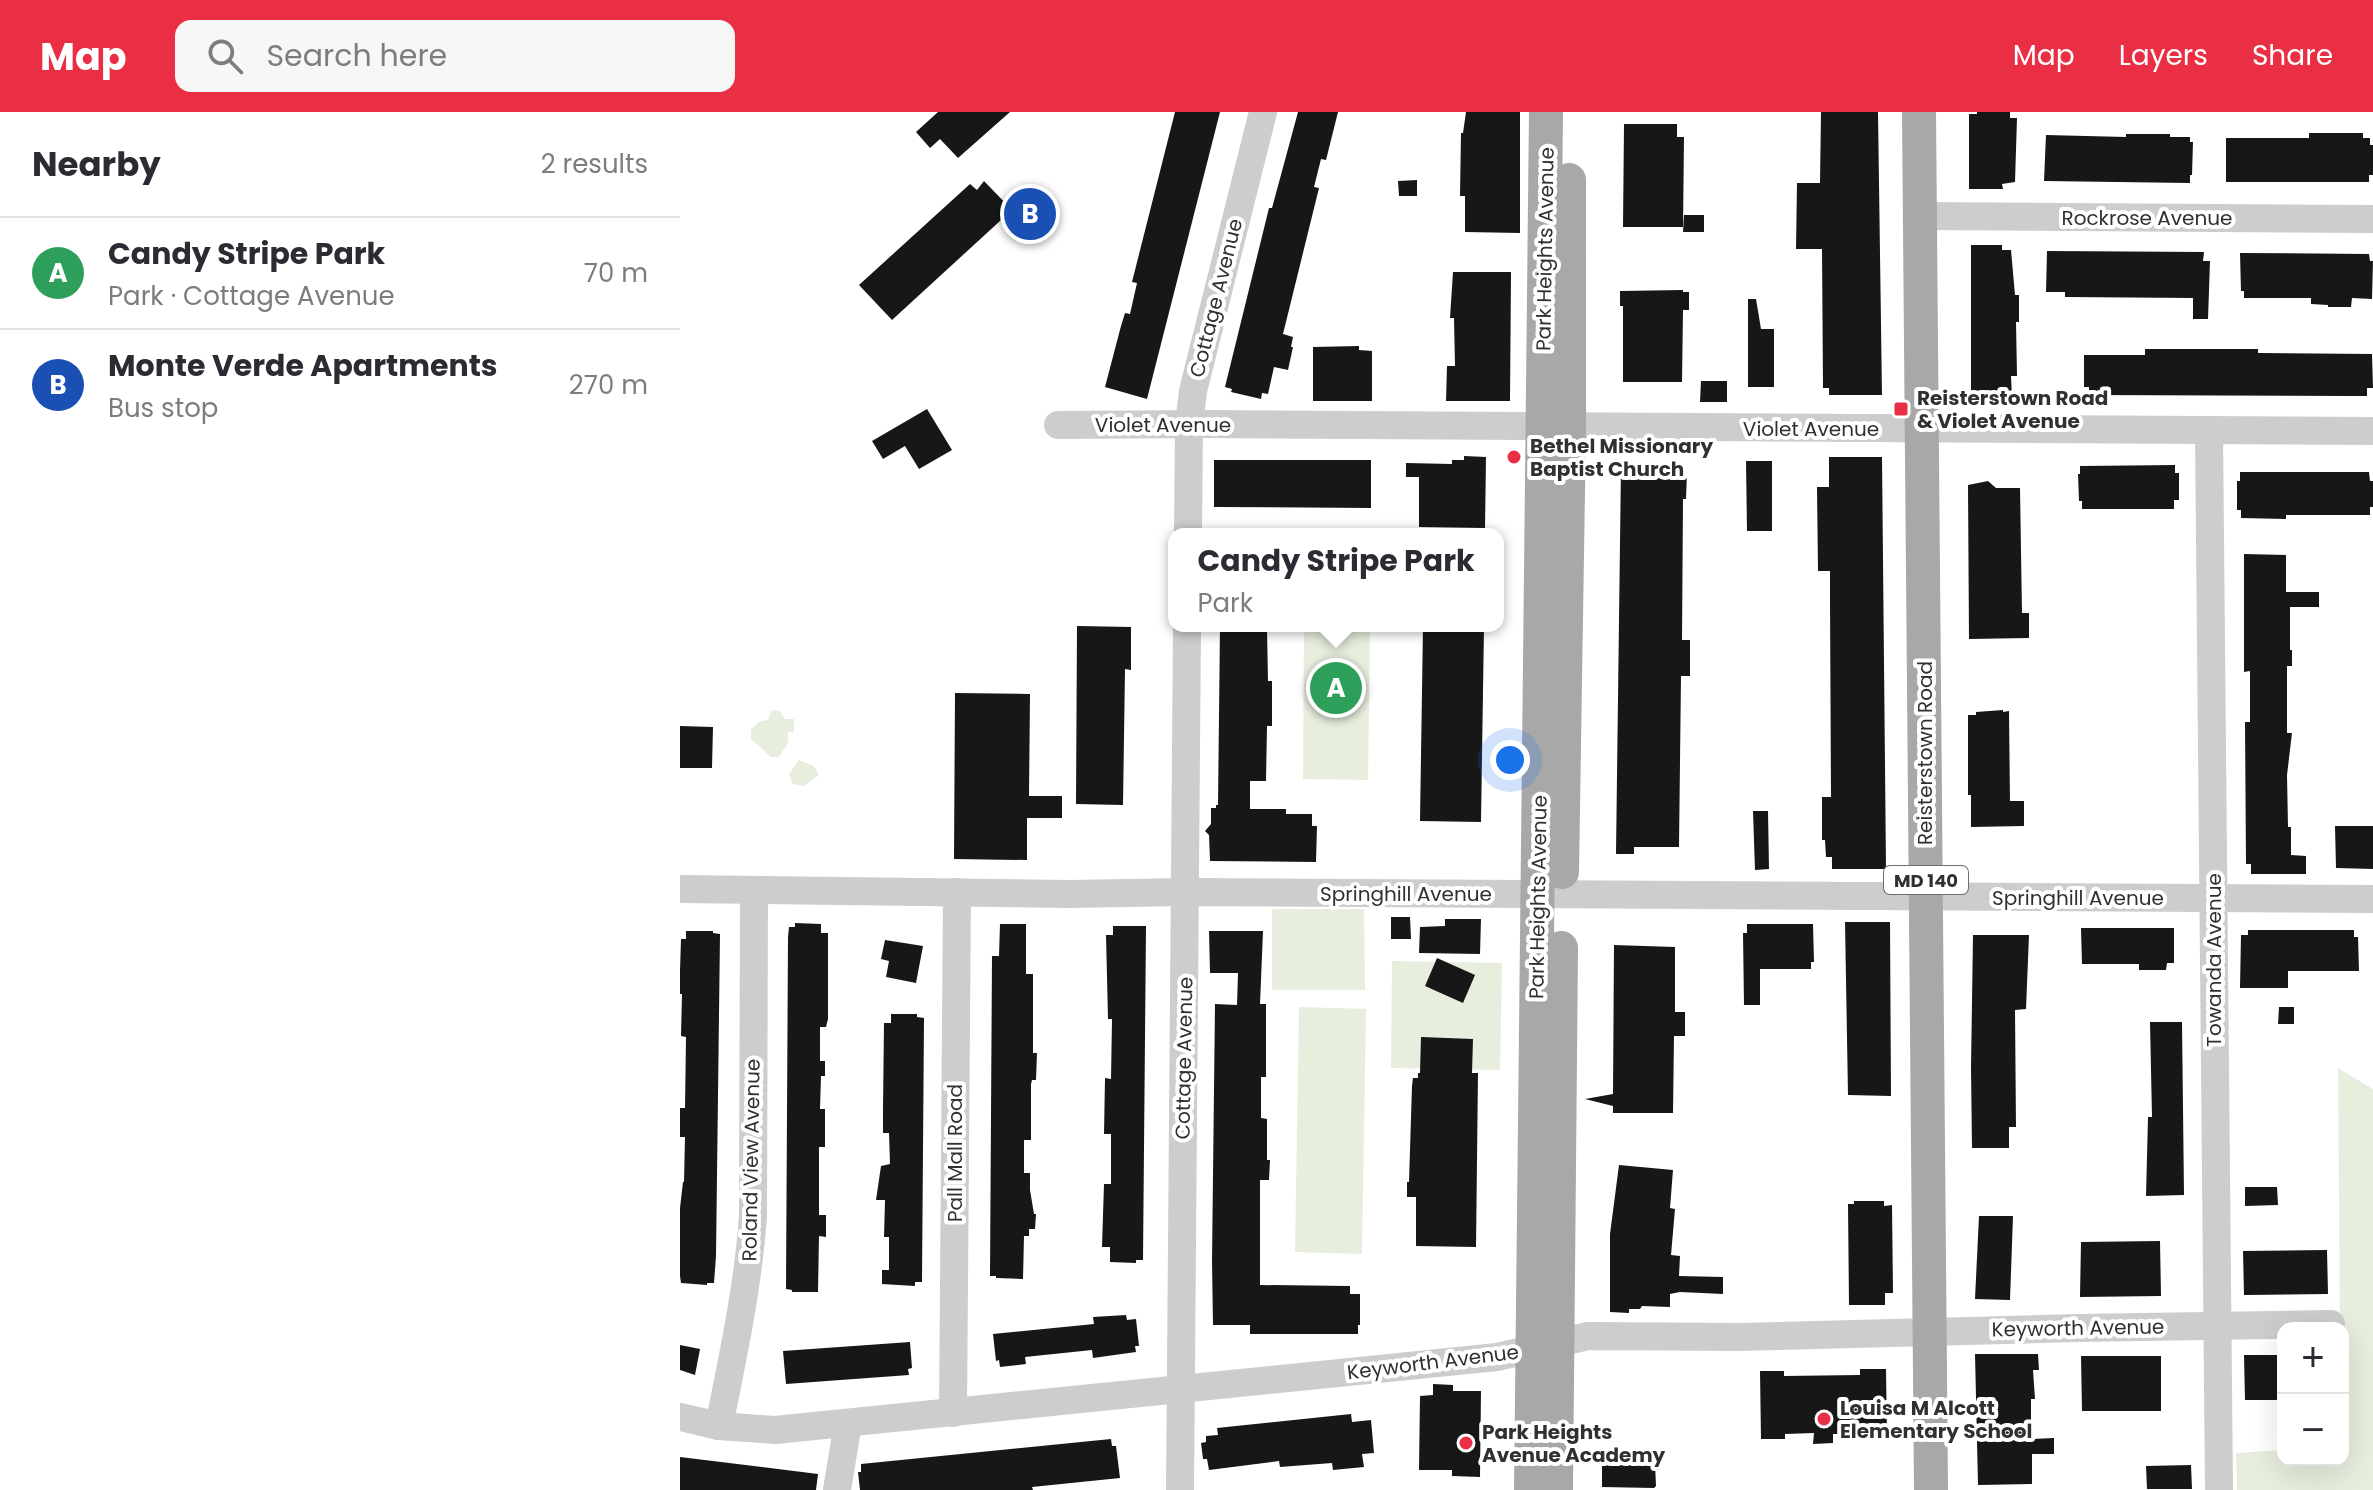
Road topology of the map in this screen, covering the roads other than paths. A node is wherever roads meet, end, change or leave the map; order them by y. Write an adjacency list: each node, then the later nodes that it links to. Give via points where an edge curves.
1 (1263, 112): 7 (street, Cottage Avenue)
2 (1546, 112): 9 (main road, Park Heights Avenue)
3 (1569, 112): 9 (main road, Park Heights Avenue)
4 (1919, 112): 5 (main road, Reisterstown Road / MD 140)
5 (1921, 216): 6 (street, Rockrose Avenue); 10 (main road, Reisterstown Road / MD 140)
6 (2373, 219)
7 (1189, 424): 8 (street, Violet Avenue); 9 (street, Violet Avenue); 13 (street, Cottage Avenue)
8 (1058, 425)
9 (1556, 427): 10 (street, Violet Avenue); 19 (main road, Park Heights Avenue)
10 (1922, 429): 11 (street, Violet Avenue); 20 (main road, Reisterstown Road / MD 140)
11 (2209, 431): 12 (street, Violet Avenue); 21 (street, Towanda Avenue)
12 (2373, 431)
13 (1188, 528)
14 (1187, 632): 18 (street, Cottage Avenue)
15 (680, 889): 16 (street, Springhill Avenue)
16 (754, 890): 17 (street, Springhill Avenue); 31 (street, Roland View Avenue, via 753,1216 750,1261)
17 (957, 892): 18 (street, Springhill Avenue); 28 (street, Pall Mall Road)
18 (1186, 892): 19 (street, Springhill Avenue); 27 (street, Cottage Avenue)
19 (1550, 895): 20 (street, Springhill Avenue); 26 (main road, Park Heights Avenue)
20 (1926, 897): 21 (street, Springhill Avenue); 25 (main road, Reisterstown Road / MD 140)
21 (2214, 899): 22 (street, Springhill Avenue); 24 (street, Towanda Avenue)
22 (2373, 899)
23 (2277, 1325): 24 (street, Keyworth Avenue)
24 (2217, 1326): 25 (street, Keyworth Avenue); 37 (street, Towanda Avenue)
25 (1929, 1331): 26 (street, Keyworth Avenue, via 1588,1336); 36 (main road, Reisterstown Road / MD 140)
26 (1544, 1346): 27 (street, Keyworth Avenue, via 1497,1357); 34 (main road, Park Heights Avenue); 35 (main road, Park Heights Avenue)
27 (1181, 1390): 28 (street, Keyworth Avenue); 33 (street, Cottage Avenue)
28 (953, 1413): 30 (street, Keyworth Avenue)
29 (680, 1417): 31 (street, Keyworth Avenue)
30 (848, 1423): 31 (street, Keyworth Avenue, via 775,1430); 32 (street)
31 (719, 1426)
32 (837, 1490)
33 (1180, 1490)
34 (1531, 1490)
35 (1556, 1490)
36 (1931, 1490)
37 (2219, 1490)

